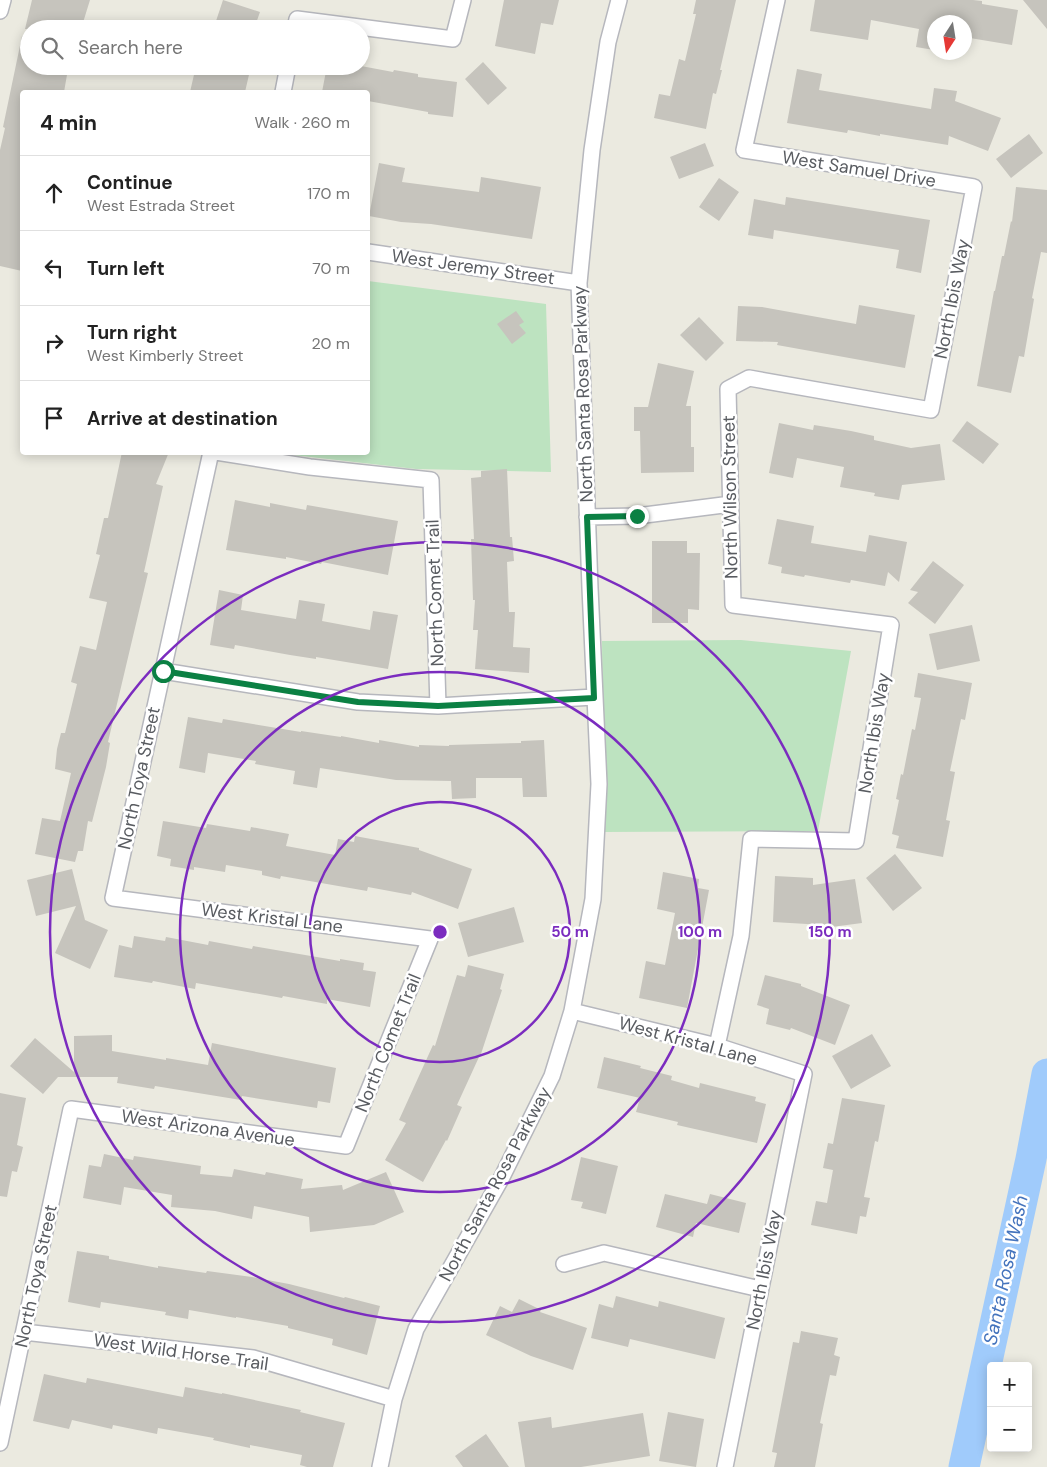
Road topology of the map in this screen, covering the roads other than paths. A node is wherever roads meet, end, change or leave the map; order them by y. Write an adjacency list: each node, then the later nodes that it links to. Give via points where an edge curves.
1 (2, 0): 5 (street)
2 (463, 0): 6 (street, via 453,39)
3 (619, 0): 11 (street, North Santa Rosa Parkway, via 608,42 592,150)
4 (777, 0): 9 (street, West Samuel Drive, via 744,150)
5 (0, 11)
6 (370, 31)
7 (286, 75): 8 (street)
8 (283, 90)
9 (974, 187): 12 (street, North Ibis Way, via 931,410 749,378)
10 (370, 252): 11 (street, West Jeremy Street)
11 (579, 282): 16 (street, North Santa Rosa Parkway)
12 (728, 389): 15 (street, North Wilson Street)
13 (210, 455): 18 (street, North Toya Street)
14 (235, 455): 20 (street, North Comet Trail, via 432,480)
15 (730, 504): 16 (street, via 637,516); 17 (street, North Wilson Street, via 733,605)
16 (587, 517): 19 (street, North Santa Rosa Parkway)
17 (891, 625): 24 (street, North Ibis Way, via 856,841 751,838 741,936)
18 (163, 671): 20 (street, via 358,702); 21 (street, North Toya Street)
19 (594, 698): 20 (street); 23 (street, North Santa Rosa Parkway, via 599,784 593,899)
20 (438, 706)
21 (113, 898): 22 (street, West Kristal Lane)
22 (430, 939): 27 (street, North Comet Trail)
23 (572, 1011): 24 (street, West Kristal Lane); 31 (street, North Santa Rosa Parkway, via 552,1076 501,1179 416,1329)
24 (717, 1046): 25 (street, West Kristal Lane)
25 (804, 1074): 29 (street, North Ibis Way)
26 (71, 1109): 27 (street, West Arizona Avenue); 30 (street, North Toya Street)
27 (346, 1146)
28 (564, 1264): 29 (street, via 604,1252)
29 (760, 1289): 34 (street, North Ibis Way)
30 (24, 1332): 31 (street, West Wild Horse Trail, via 253,1358); 32 (street, North Toya Street)
31 (394, 1399): 33 (street, North Santa Rosa Parkway)
32 (0, 1444)
33 (380, 1467)
34 (725, 1467)

